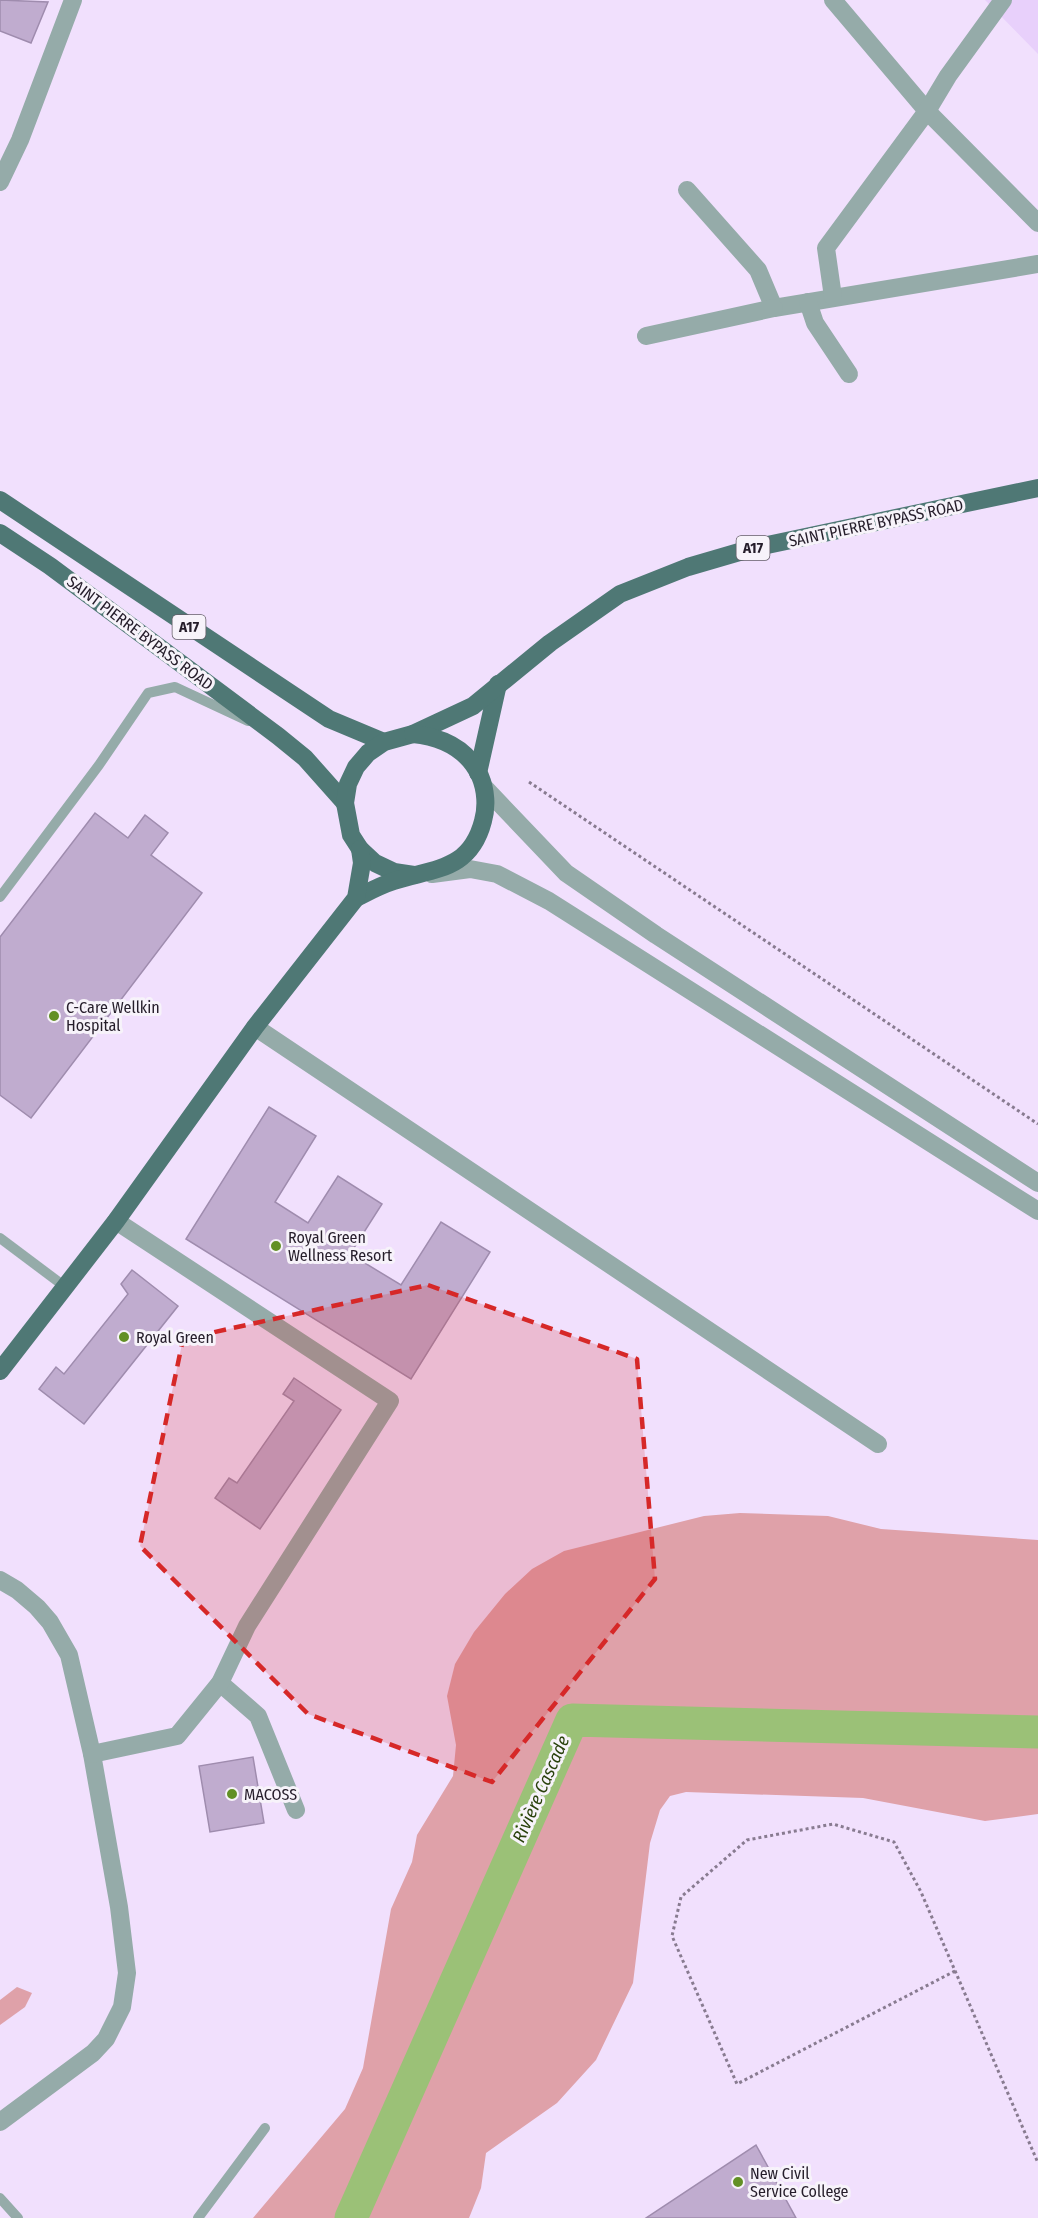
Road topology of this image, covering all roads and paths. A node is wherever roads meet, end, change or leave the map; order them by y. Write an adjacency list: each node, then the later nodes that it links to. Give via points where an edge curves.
1 (73, 0): 5 (street)
2 (833, 0): 4 (street)
3 (1003, 0): 4 (street)
4 (927, 111): 7 (street); 9 (street, via 826,248)
5 (0, 182)
6 (687, 190): 11 (street, via 758,270)
7 (1038, 223)
8 (1038, 264): 9 (street)
9 (833, 297): 10 (street)
10 (808, 302): 11 (street); 13 (street, via 815,323)
11 (774, 308): 12 (street)
12 (646, 336)
13 (849, 374)
14 (1038, 488): 17 (main road, SAINT PIERRE BYPASS ROAD / A17, via 753,548 688,567 620,594)
15 (0, 500): 20 (main road, SAINT PIERRE BYPASS ROAD / A17, via 329,719)
16 (0, 533): 19 (main road, SAINT PIERRE BYPASS ROAD / A17)
17 (498, 684): 18 (main road, A17, via 459,715); 21 (main road)
18 (413, 734): 20 (main road, A17); 21 (main road, A17, via 433,736 451,744 467,756)
19 (278, 736): 23 (main road, A17, via 305,758); 26 (lane, via 175,687 148,693)
20 (384, 742): 23 (main road, A17, via 356,767)
21 (481, 780): 25 (main road, via 486,810 480,833 467,853 448,867); 30 (street, via 566,873 656,936)
22 (529, 782): 29 (path)
23 (345, 803): 24 (main road, A17, via 346,820)
24 (360, 849): 25 (main road, A17, via 375,863 394,872); 27 (main road, via 362,863)
25 (420, 875): 27 (main road, via 392,881); 31 (street, via 470,869 497,874 549,901)
26 (0, 897)
27 (356, 898): 28 (main road)
28 (255, 1027): 32 (main road); 36 (street)
29 (1038, 1124)
30 (1038, 1184)
31 (1038, 1211)
32 (116, 1221): 34 (main road); 38 (street, via 390,1401 247,1626)
33 (0, 1238): 34 (lane)
34 (64, 1286): 35 (main road)
35 (0, 1371)
36 (878, 1444)
37 (0, 1580): 39 (street, via 37,1607 60,1637 77,1683)
38 (220, 1683): 39 (street, via 177,1736); 40 (street, via 258,1716)
39 (92, 1754): 42 (street, via 127,1973 122,2007 111,2031 93,2053)
40 (296, 1810)
41 (955, 1971): 41 (path, via 921,1892 894,1842 833,1824 747,1840 681,1897 672,1936 736,2084); 44 (path)
42 (0, 2122)
43 (265, 2128): 47 (lane)
44 (1038, 2163)
45 (0, 2198): 46 (lane)
46 (18, 2218)
47 (198, 2218)

